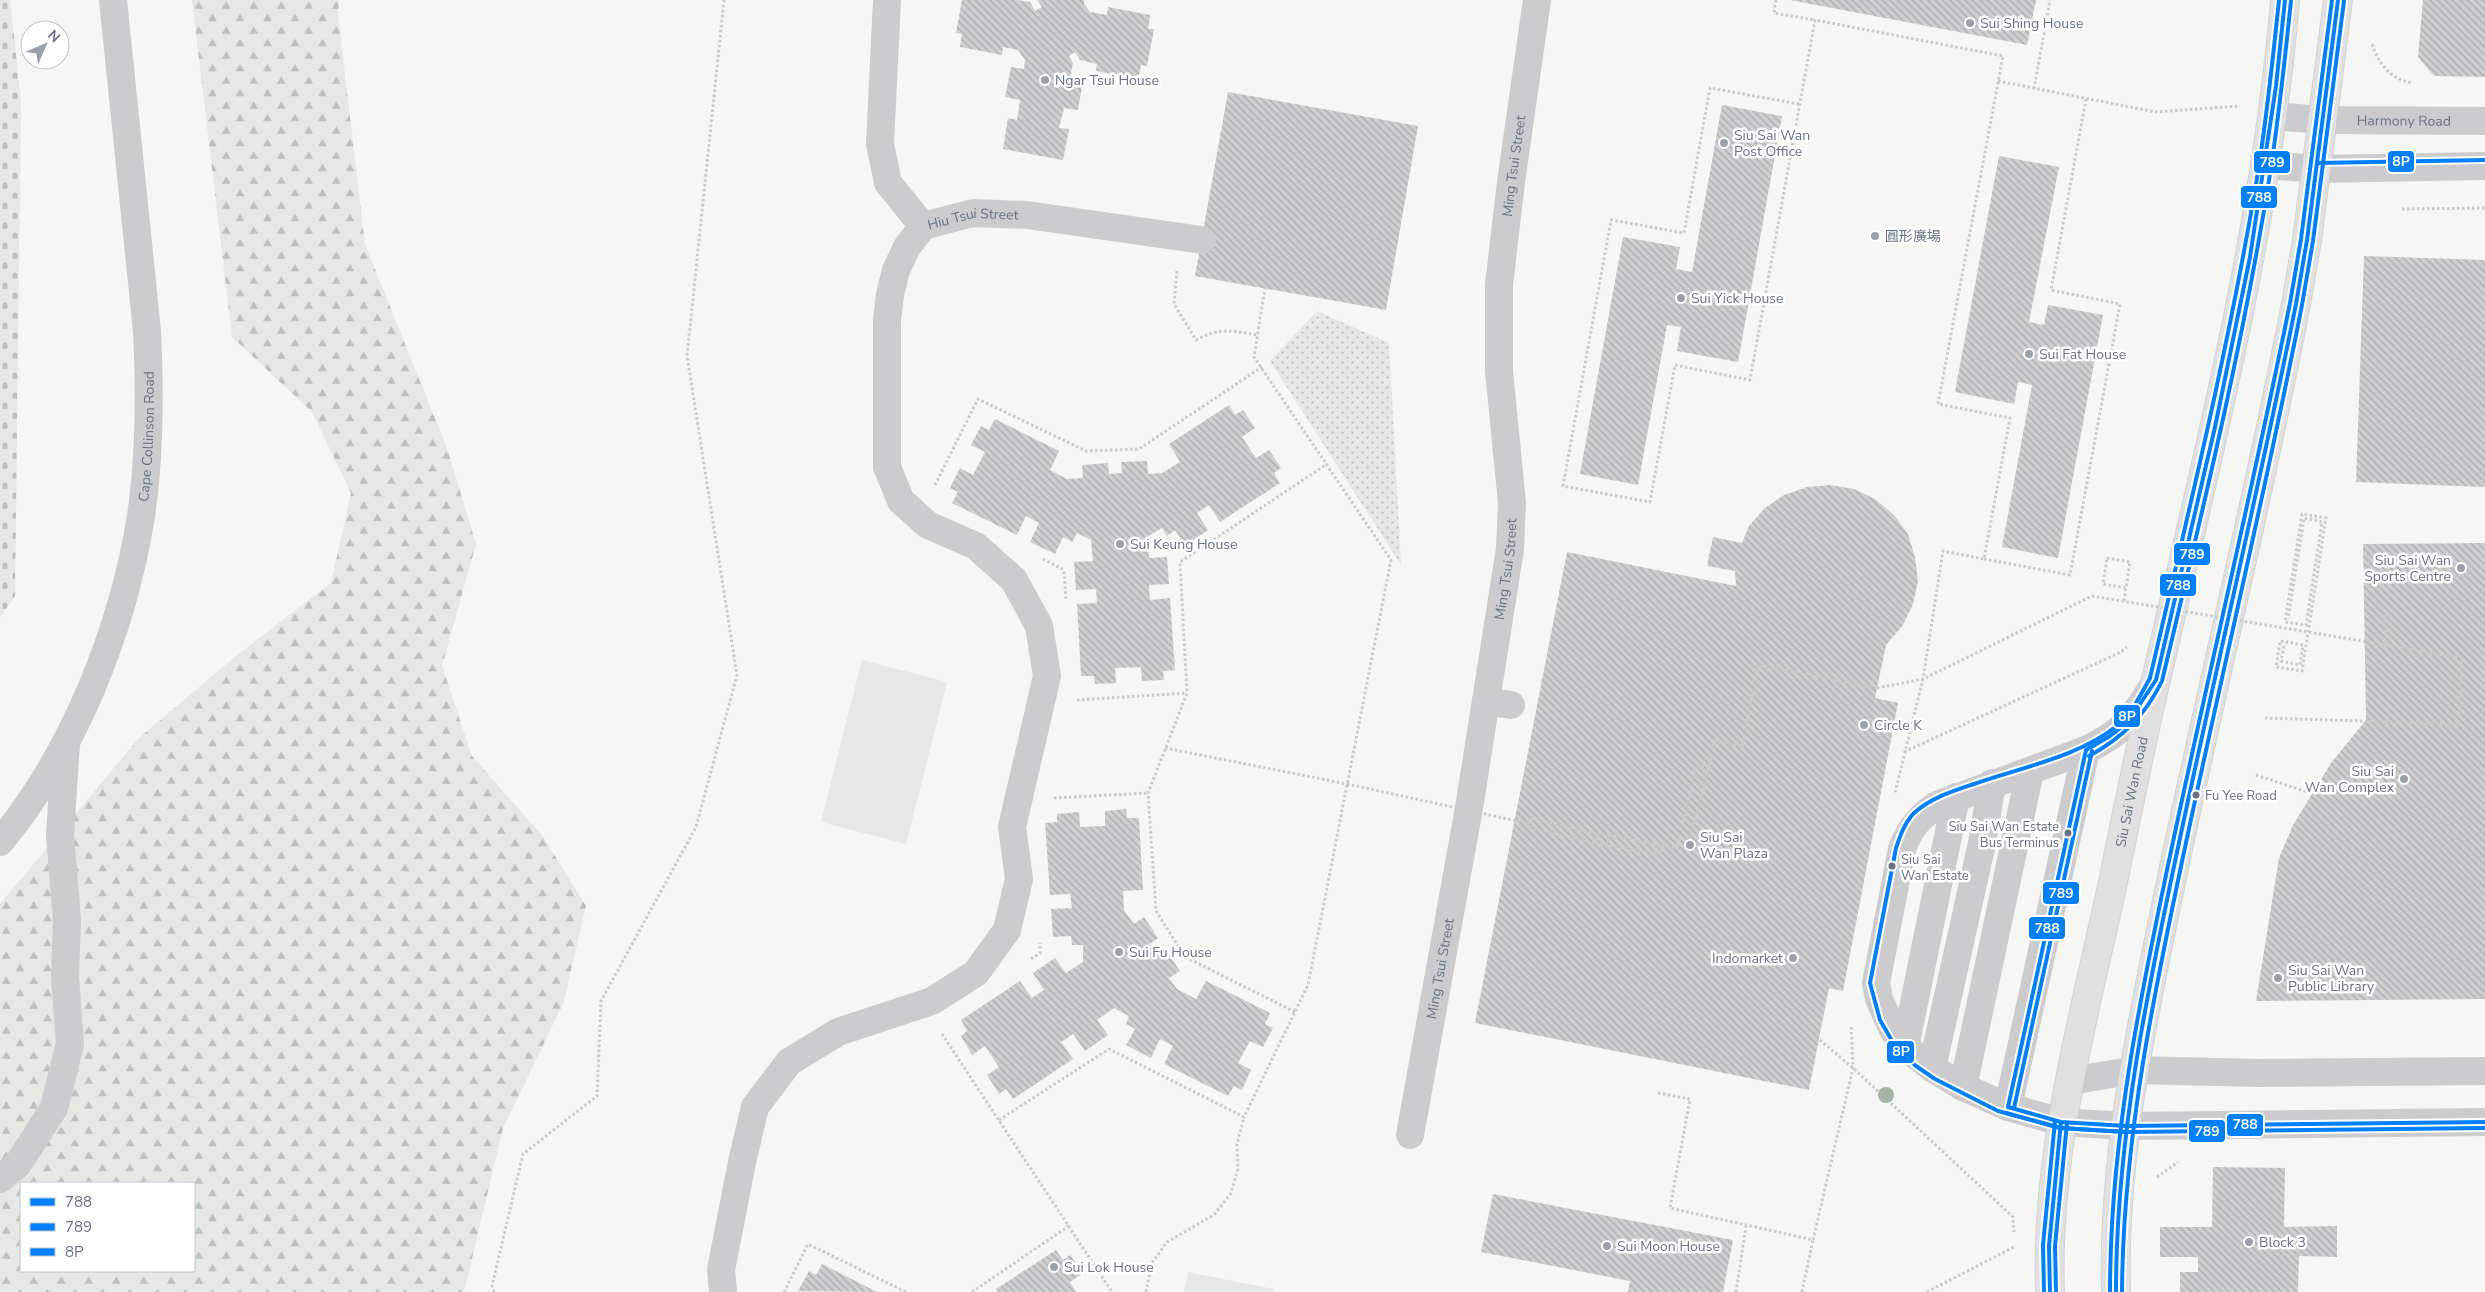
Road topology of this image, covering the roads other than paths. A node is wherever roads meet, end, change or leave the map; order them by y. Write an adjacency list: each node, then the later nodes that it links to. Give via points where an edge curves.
1 (113, 0): 15 (street, Cape Collinson Road, via 147,331 147,450 141,514 122,600 89,693)
2 (887, 0): 12 (street, Hiu Tsui Street, via 880,144 888,183)
3 (1537, 0): 31 (street, Ming Tsui Street, via 1500,285 1499,371 1512,512 1499,703 1469,808)
4 (2285, 0): 6 (main road, Siu Sai Wan Road)
5 (2338, 0): 7 (main road)
6 (2272, 116): 7 (street, Harmony Road); 9 (main road, Siu Sai Wan Road)
7 (2323, 120): 8 (street, Harmony Road); 11 (main road)
8 (2485, 121)
9 (2266, 165): 11 (street); 14 (main road, Siu Sai Wan Road, via 2207,461)
10 (2485, 166): 11 (street)
11 (2317, 169): 23 (main road, via 2286,356 2186,810 2152,972)
12 (923, 226): 13 (street, Hiu Tsui Street, via 973,213 1027,214); 33 (street, via 900,262 890,295 887,320 887,467 901,501 928,525 976,546 1014,580 1039,626 1047,676 1012,827 1019,879 1007,930 976,973 932,1001 838,1032 789,1062 755,1106 721,1270)
13 (1191, 239)
14 (2156, 680): 16 (street, via 2124,728); 25 (main road, Siu Sai Wan Road)
15 (66, 740): 20 (street, Cape Collinson Road); 32 (street, via 60,835 67,920 65,978 70,1044 54,1108 18,1164)
16 (2086, 750): 17 (street); 27 (street)
17 (2030, 771): 18 (street); 26 (street)
18 (1992, 783): 19 (street); 22 (street, via 1982,843)
19 (1956, 796): 21 (street); 21 (street, via 1920,816 1908,832 1902,849 1876,983 1884,1012)
20 (0, 842)
21 (1905, 1047): 22 (street)
22 (1932, 1068): 26 (street)
23 (2136, 1070): 24 (street, via 2260,1073); 25 (street); 30 (main road)
24 (2485, 1071)
25 (2070, 1081): 28 (main road, Siu Sai Wan Road)
26 (1964, 1087): 27 (street)
27 (2008, 1107): 28 (street)
28 (2061, 1122): 30 (street); 34 (main road, Siu Sai Wan Road, via 2049,1246)
29 (2485, 1122): 30 (street)
30 (2126, 1126): 35 (main road, via 2115,1244)
31 (1410, 1135)
32 (0, 1178)
33 (723, 1292)
34 (2050, 1292)
35 (2116, 1292)

